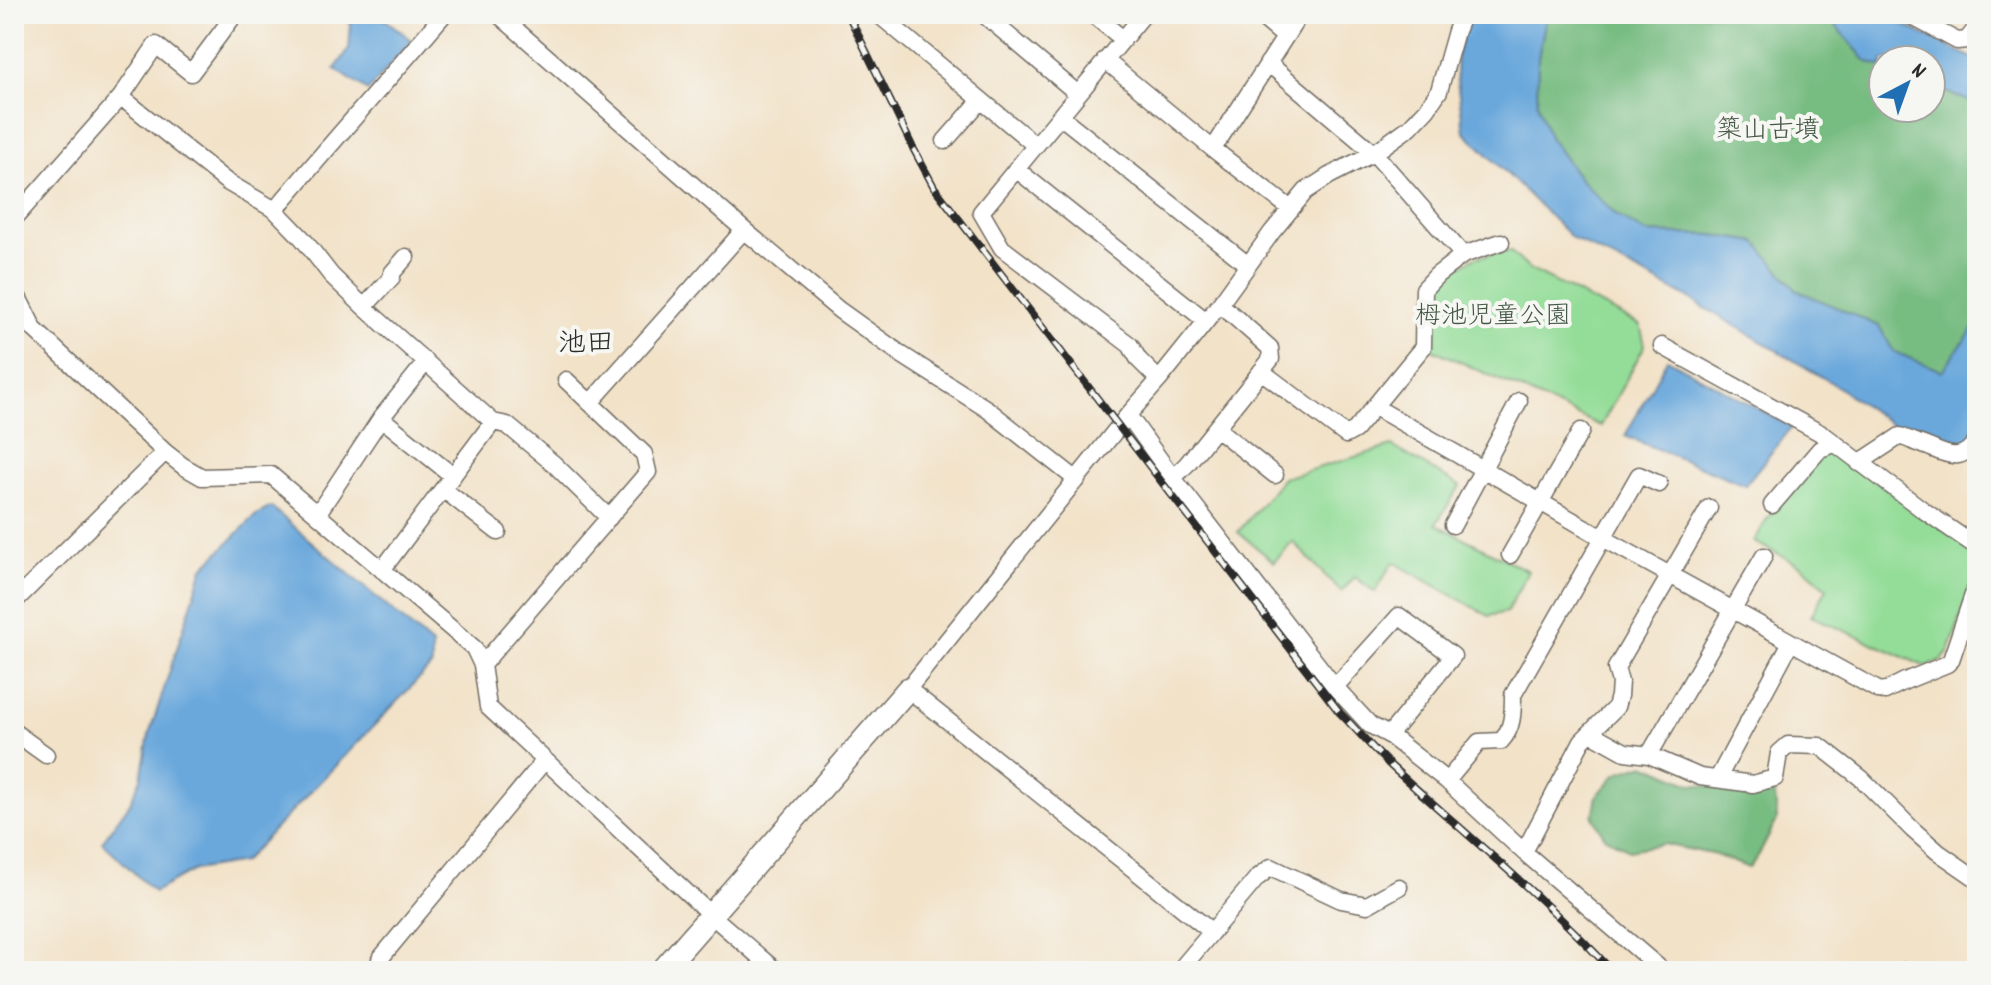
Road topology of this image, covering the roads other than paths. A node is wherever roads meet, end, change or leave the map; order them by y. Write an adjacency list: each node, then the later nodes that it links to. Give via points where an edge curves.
1 (235, 14): 18 (street, via 191,73 156,45)
2 (444, 14): 27 (street)
3 (498, 14): 29 (street)
4 (878, 14): 19 (street)
5 (983, 14): 17 (street)
6 (1092, 14): 14 (street)
7 (1144, 14): 14 (street)
8 (1258, 14): 13 (street)
9 (1300, 14): 13 (street)
10 (1463, 14): 24 (street, via 1439,91 1410,127)
11 (1907, 14): 12 (street, via 1957,41 1967,40)
12 (1977, 27)
13 (1285, 37): 16 (street)
14 (1123, 39): 15 (street)
15 (1105, 60): 17 (street); 23 (street)
16 (1268, 63): 23 (street); 24 (street)
17 (1078, 94): 20 (street)
18 (121, 97): 27 (street, via 227,182); 28 (street)
19 (981, 100): 21 (street); 22 (street)
20 (1060, 116): 22 (street); 33 (street)
21 (945, 141)
22 (1035, 145): 25 (street)
23 (1213, 149): 26 (street)
24 (1374, 153): 26 (street, via 1306,191); 31 (street)
25 (1016, 169): 37 (street); 42 (street, via 981,212 1002,248 1130,345)
26 (1291, 209): 33 (street)
27 (275, 210): 36 (street)
28 (14, 219)
29 (744, 230): 44 (street); 58 (street, via 839,310 987,409)
30 (1501, 242): 31 (street)
31 (1463, 255): 45 (street, via 1424,289 1423,347)
32 (406, 257): 36 (street)
33 (1248, 265): 35 (street)
34 (14, 289): 53 (street, via 34,329)
35 (1220, 304): 37 (street); 40 (street, via 1270,348 1271,359)
36 (364, 307): 39 (street)
37 (1206, 321): 42 (street)
38 (1662, 346): 52 (street)
39 (426, 362): 47 (street); 48 (street)
40 (1261, 371): 45 (street, via 1346,435); 49 (street)
41 (566, 380): 44 (street)
42 (1159, 380): 46 (street)
43 (1519, 401): 55 (street)
44 (590, 403): 65 (street, via 644,454 648,472)
45 (1375, 407): 55 (street)
46 (1128, 415): 57 (street); 58 (street)
47 (381, 418): 59 (street); 64 (street)
48 (493, 422): 59 (street); 65 (street, via 507,425)
49 (1216, 428): 56 (street); 57 (street)
50 (1581, 431): 61 (street)
51 (1977, 440): 54 (street, via 1951,457 1900,436)
52 (1835, 444): 54 (street); 62 (street, via 1820,449)
53 (165, 452): 64 (street, via 202,477 271,475); 75 (street)
54 (1859, 463): 69 (street)
55 (1483, 469): 61 (street); 66 (street)
56 (1275, 475)
57 (1173, 478): 79 (street)
58 (1077, 480): 80 (street)
59 (448, 482): 67 (street); 72 (street)
60 (1659, 484): 68 (street, via 1639,475)
61 (1541, 502): 68 (street); 70 (street)
62 (1772, 505)
63 (1709, 508): 73 (street)
64 (318, 513): 72 (street)
65 (609, 518): 78 (street)
66 (1453, 525)
67 (498, 532)
68 (1603, 538): 73 (street); 88 (street, via 1513,695 1509,733 1501,741 1479,742)
69 (1977, 547)
70 (1510, 555)
71 (1764, 556): 76 (street)
72 (382, 570): 78 (street, via 474,648)
73 (1670, 575): 76 (street); 82 (street, via 1616,668 1616,707)
74 (1976, 593): 77 (street, via 1951,660 1885,691)
75 (14, 602)
76 (1733, 610): 77 (street); 85 (street)
77 (1791, 642): 87 (street)
78 (482, 665): 86 (street, via 488,707)
79 (1335, 687): 83 (street, via 1370,725); 83 (street, via 1399,616 1453,656)
80 (908, 689): 92 (street); 93 (street)
81 (14, 732): 84 (street)
82 (1591, 733): 85 (street, via 1625,752); 89 (street)
83 (1389, 735): 88 (street)
84 (46, 755)
85 (1649, 755): 87 (street, via 1700,777)
86 (545, 760): 92 (street); 94 (street)
87 (1718, 778): 90 (street, via 1753,784 1775,778 1779,753 1788,745 1820,746 1938,852)
88 (1447, 781): 89 (street)
89 (1524, 852): 98 (street)
90 (1977, 879)
91 (1399, 887): 93 (street, via 1367,905 1341,900 1271,867)
92 (711, 915): 95 (street); 96 (street)
93 (1212, 932): 97 (street)
94 (380, 959)
95 (662, 971)
96 (776, 971)
97 (1179, 971)
98 (1663, 971)

